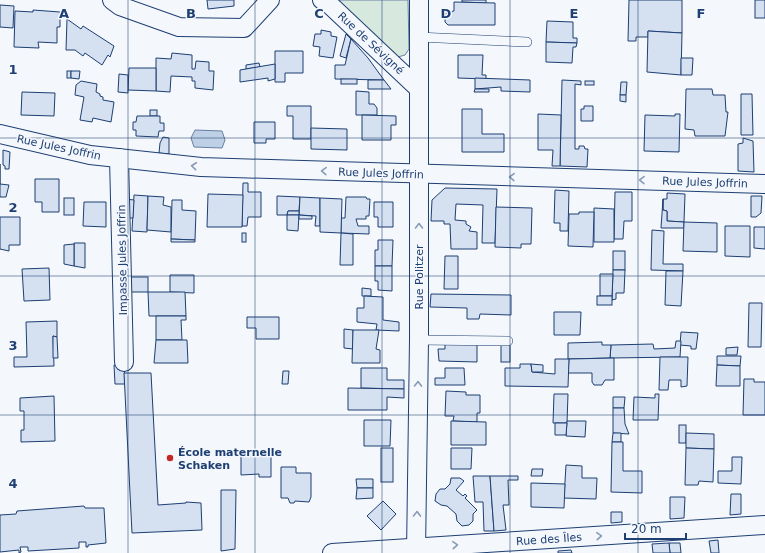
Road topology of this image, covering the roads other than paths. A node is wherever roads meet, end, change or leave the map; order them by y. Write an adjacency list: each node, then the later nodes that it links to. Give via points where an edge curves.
1 (112, 0): 2 (street, via 120,6 179,27 244,28)
2 (270, 0)
3 (322, 0): 7 (street, Rue de Sévigné)
4 (419, 0): 5 (street, Rue Politzer)
5 (418, 38): 6 (lane); 7 (street, Rue Politzer)
6 (527, 42)
7 (418, 88): 10 (street, Rue Politzer)
8 (0, 134): 9 (street, Rue Jules Joffrin, via 90,155)
9 (119, 158): 10 (street, Rue Jules Joffrin, one-way to 9, via 201,167); 14 (street, Impasse Jules Joffrin)
10 (419, 174): 11 (street, Rue Jules Joffrin, one-way to 10); 12 (street, Rue Politzer, one-way to 10)
11 (765, 184)
12 (419, 340): 13 (lane); 16 (street, Rue Politzer, one-way to 12)
13 (508, 341)
14 (124, 362)
15 (765, 525): 16 (street, Rue des Îles, one-way to 15)
16 (416, 550): 17 (street, Rue des Îles)
17 (332, 553)

